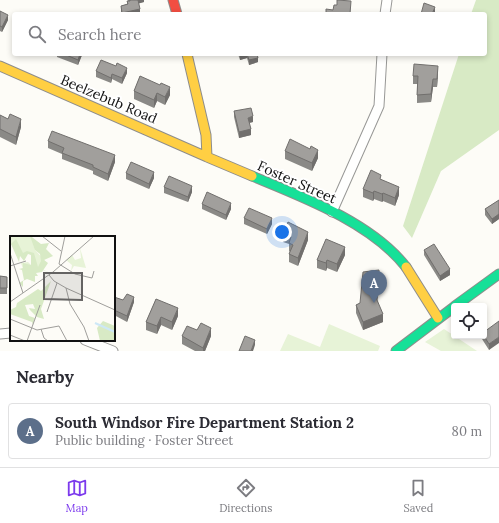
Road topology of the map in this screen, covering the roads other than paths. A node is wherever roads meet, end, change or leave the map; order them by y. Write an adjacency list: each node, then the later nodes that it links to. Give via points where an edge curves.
1 (173, 0): 3 (street)
2 (387, 0): 4 (street)
3 (176, 12)
4 (385, 12)
5 (187, 56): 8 (street, via 206,135)
6 (382, 56): 9 (street, via 379,106)
7 (0, 66): 8 (street, Beelzebub Road)
8 (207, 157): 9 (street, Foster Street)
9 (332, 212): 13 (street, Foster Street, via 374,237 393,252)
10 (499, 274): 11 (street)
11 (458, 303)
12 (451, 308): 13 (street)
13 (438, 318): 18 (street)
14 (10, 333): 15 (street)
15 (0, 334)
16 (88, 341): 17 (street)
17 (114, 351)
18 (396, 351)

